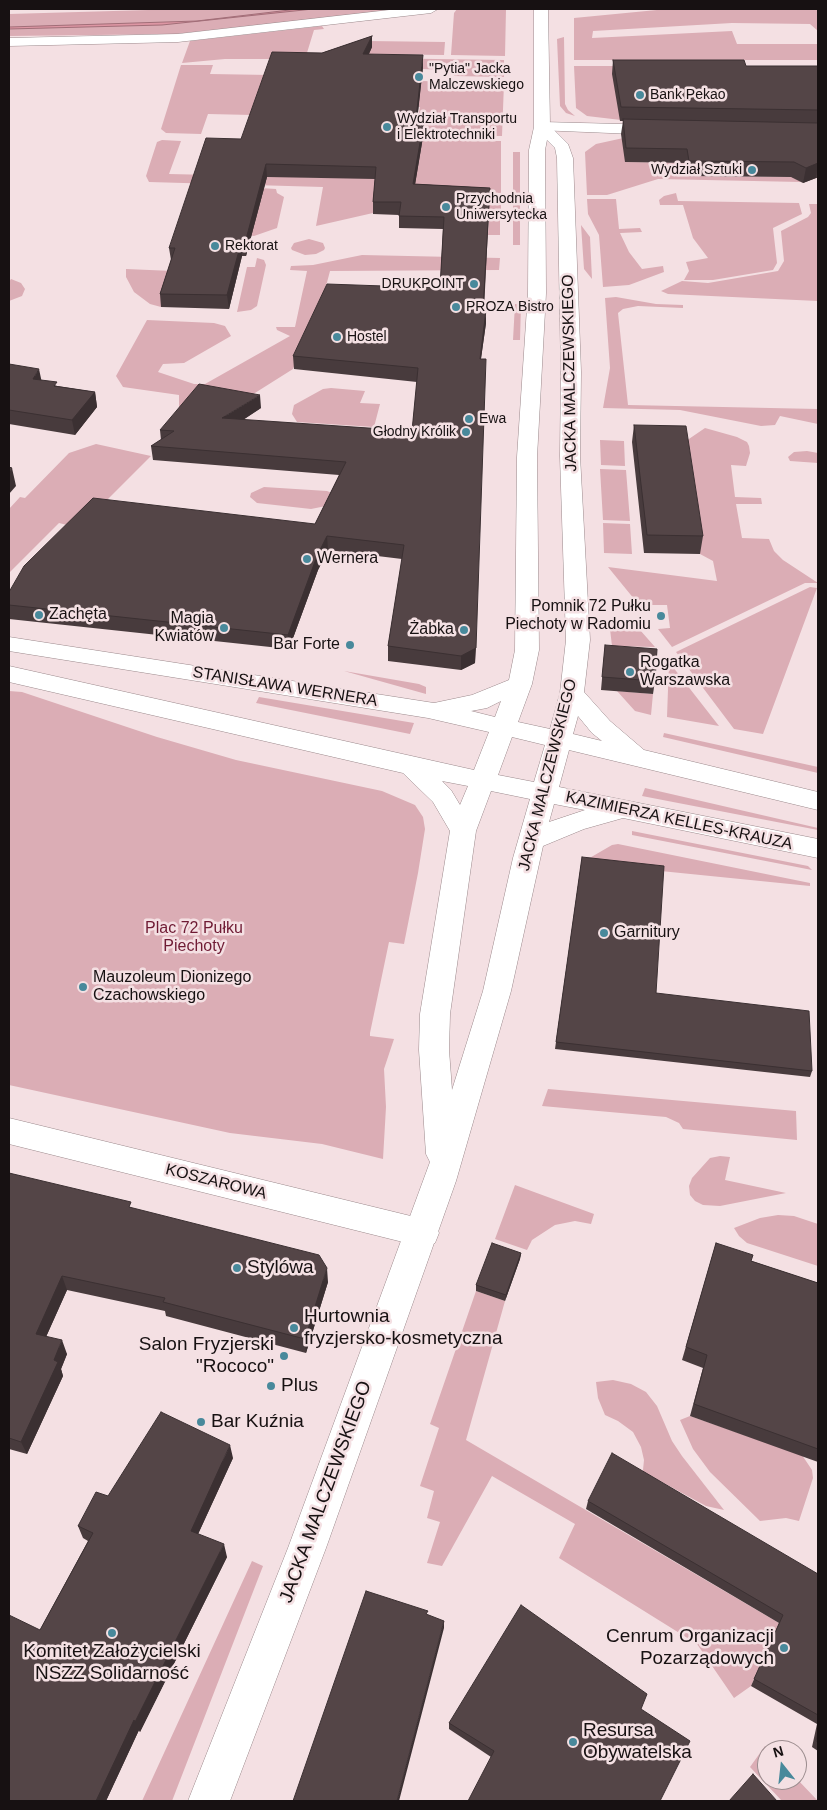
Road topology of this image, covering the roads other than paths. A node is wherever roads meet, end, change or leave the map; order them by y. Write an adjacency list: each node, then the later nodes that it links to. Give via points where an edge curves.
1 (431, 9): 3 (street, via 178,38)
2 (541, 9): 4 (street, JACKA MALCZEWSKIEGO)
3 (9, 42)
4 (542, 127): 5 (street); 8 (street, JACKA MALCZEWSKIEGO, via 537,150 537,293 527,456 527,650); 9 (street, JACKA MALCZEWSKIEGO, via 562,148 565,158 571,364 570,456 578,640)
5 (677, 130)
6 (9, 644): 10 (street, STANISŁAWA WERNERA)
7 (9, 674): 14 (street)
8 (520, 684): 10 (street, via 478,702); 11 (street, JACKA MALCZEWSKIEGO)
9 (572, 693): 12 (street, JACKA MALCZEWSKIEGO); 13 (street, via 601,727)
10 (428, 710): 11 (street, STANISŁAWA WERNERA)
11 (505, 726): 12 (street, STANISŁAWA WERNERA); 15 (street, JACKA MALCZEWSKIEGO)
12 (560, 740): 13 (street); 16 (street, JACKA MALCZEWSKIEGO)
13 (641, 758): 17 (street)
14 (411, 766): 15 (street); 19 (street, via 442,796)
15 (482, 780): 16 (street, KAZIMIERZA KELLES-KRAUZA); 19 (street, JACKA MALCZEWSKIEGO)
16 (544, 794): 18 (street, KAZIMIERZA KELLES-KRAUZA); 20 (street, JACKA MALCZEWSKIEGO)
17 (818, 801)
18 (624, 810): 20 (street, via 576,822); 21 (street, KAZIMIERZA KELLES-KRAUZA)
19 (463, 831): 23 (street, JACKA MALCZEWSKIEGO, via 435,1014 434,1050 442,1146)
20 (531, 840): 23 (street, JACKA MALCZEWSKIEGO, via 498,991)
21 (818, 849)
22 (9, 1131): 24 (street, KOSZAROWA)
23 (440, 1181): 24 (street, JACKA MALCZEWSKIEGO)
24 (422, 1233): 25 (street, JACKA MALCZEWSKIEGO)
25 (209, 1801)

